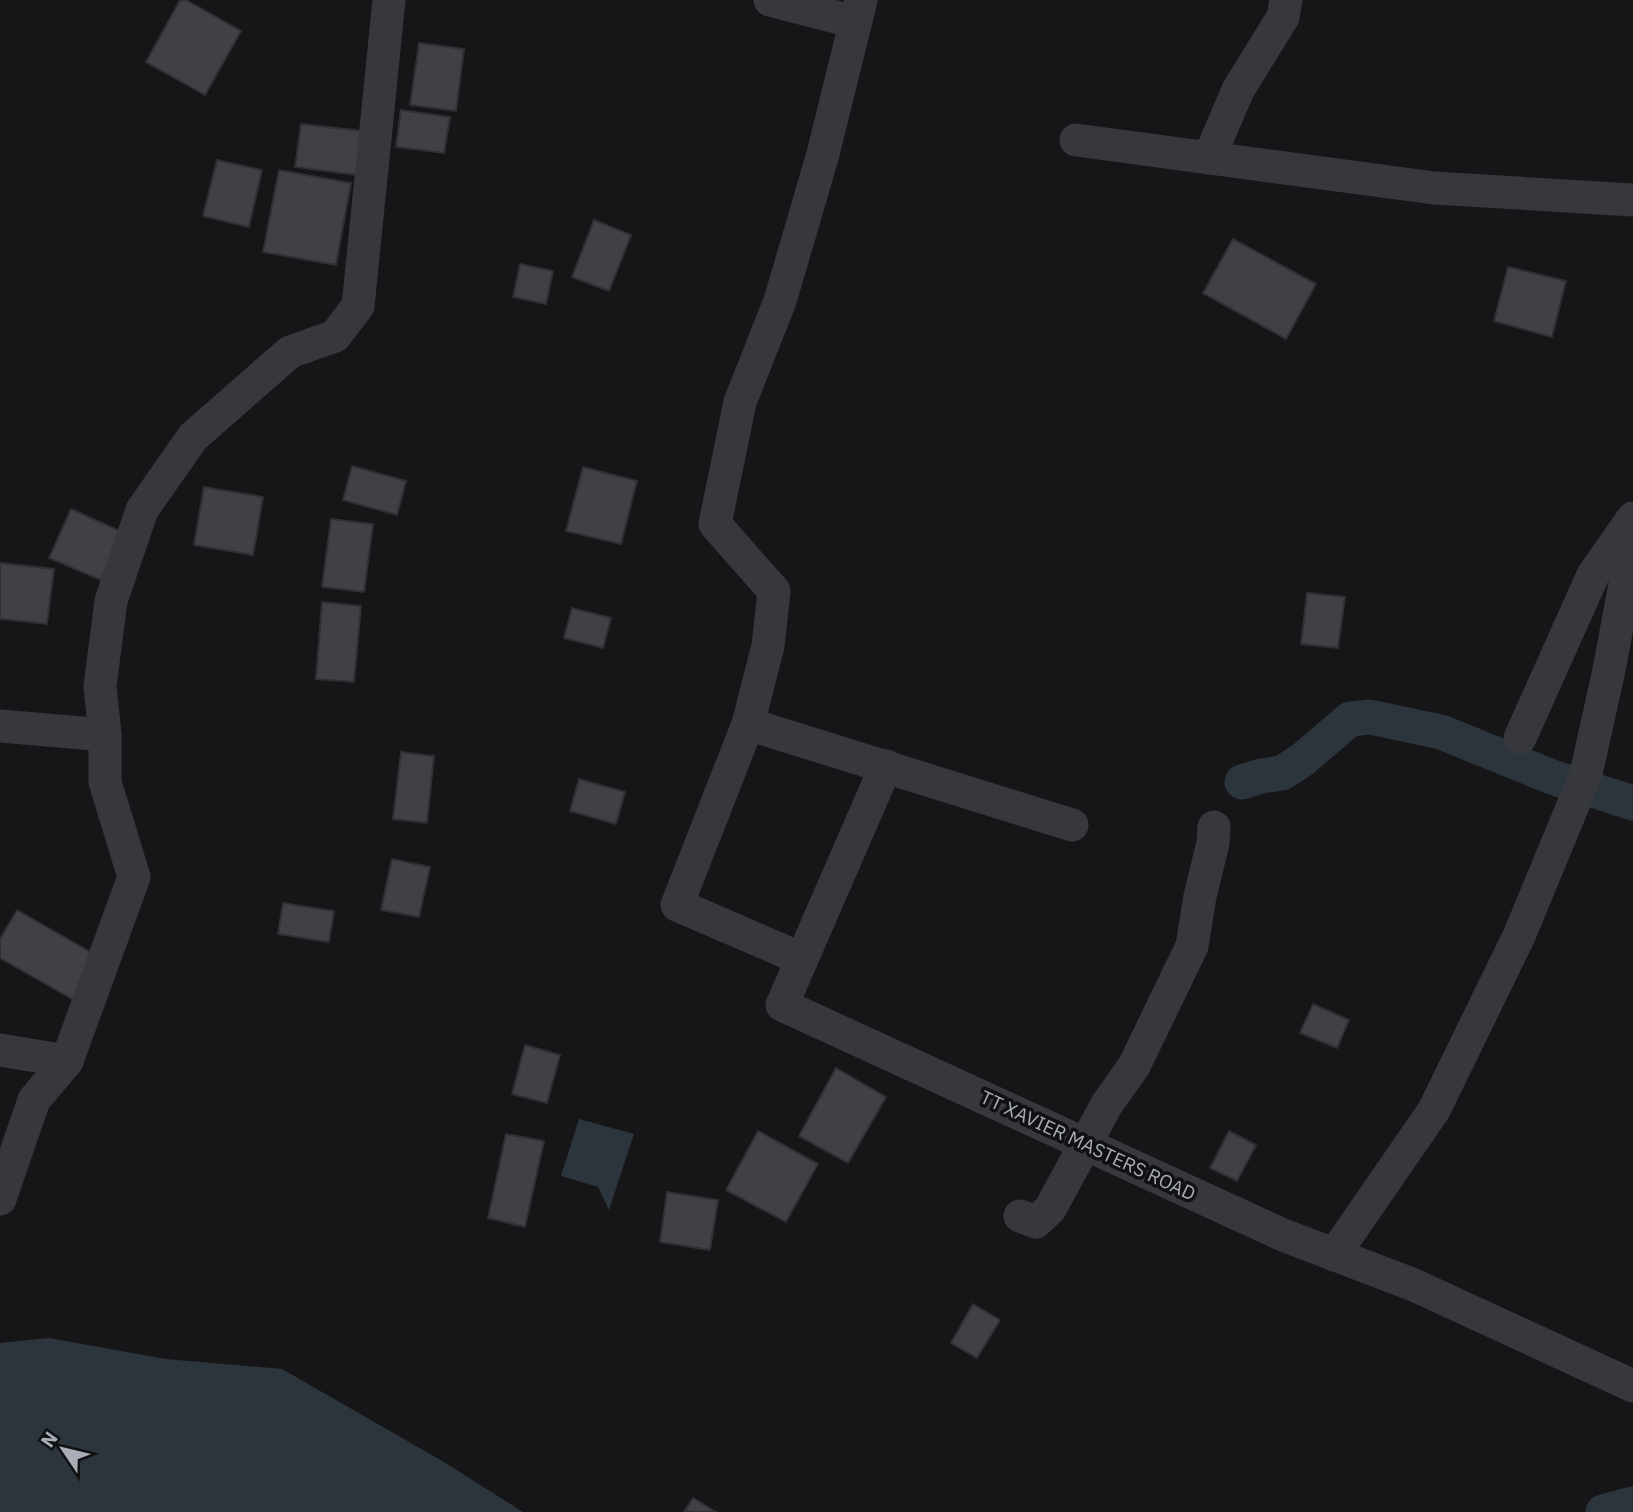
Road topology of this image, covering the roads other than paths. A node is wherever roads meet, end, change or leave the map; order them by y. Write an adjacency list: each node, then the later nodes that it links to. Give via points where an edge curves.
1 (389, 0): 12 (street, via 358,306 335,336 290,352 193,437 142,510 111,601 100,686)
2 (770, 0): 4 (street)
3 (1286, 0): 6 (street, via 1283,17 1238,90)
4 (858, 11): 10 (street, via 780,301 740,402 715,524 774,592 768,646)
5 (1076, 140): 6 (street)
6 (1209, 158): 7 (street, via 1434,188)
7 (1633, 200)
8 (1633, 518): 13 (street, via 1592,575)
9 (1633, 541): 23 (street, via 1581,787 1519,936 1434,1110)
10 (748, 724): 14 (street); 17 (street, via 677,905)
11 (0, 726): 12 (street)
12 (105, 735): 19 (street, via 105,782 134,877)
13 (1520, 738)
14 (886, 766): 15 (street); 17 (street, TT XAVIER MASTERS ROAD)
15 (1072, 825)
16 (1214, 827): 20 (street, via 1192,946 1134,1066)
17 (802, 959): 20 (street, TT XAVIER MASTERS ROAD, via 782,1005)
18 (0, 1050): 19 (street)
19 (67, 1061): 21 (street, via 34,1100)
20 (1085, 1143): 22 (street, via 1051,1209 1036,1222); 23 (street, TT XAVIER MASTERS ROAD)
21 (0, 1199)
22 (1020, 1216)
23 (1334, 1255): 24 (street, TT XAVIER MASTERS ROAD, via 1414,1285)
24 (1633, 1386)

